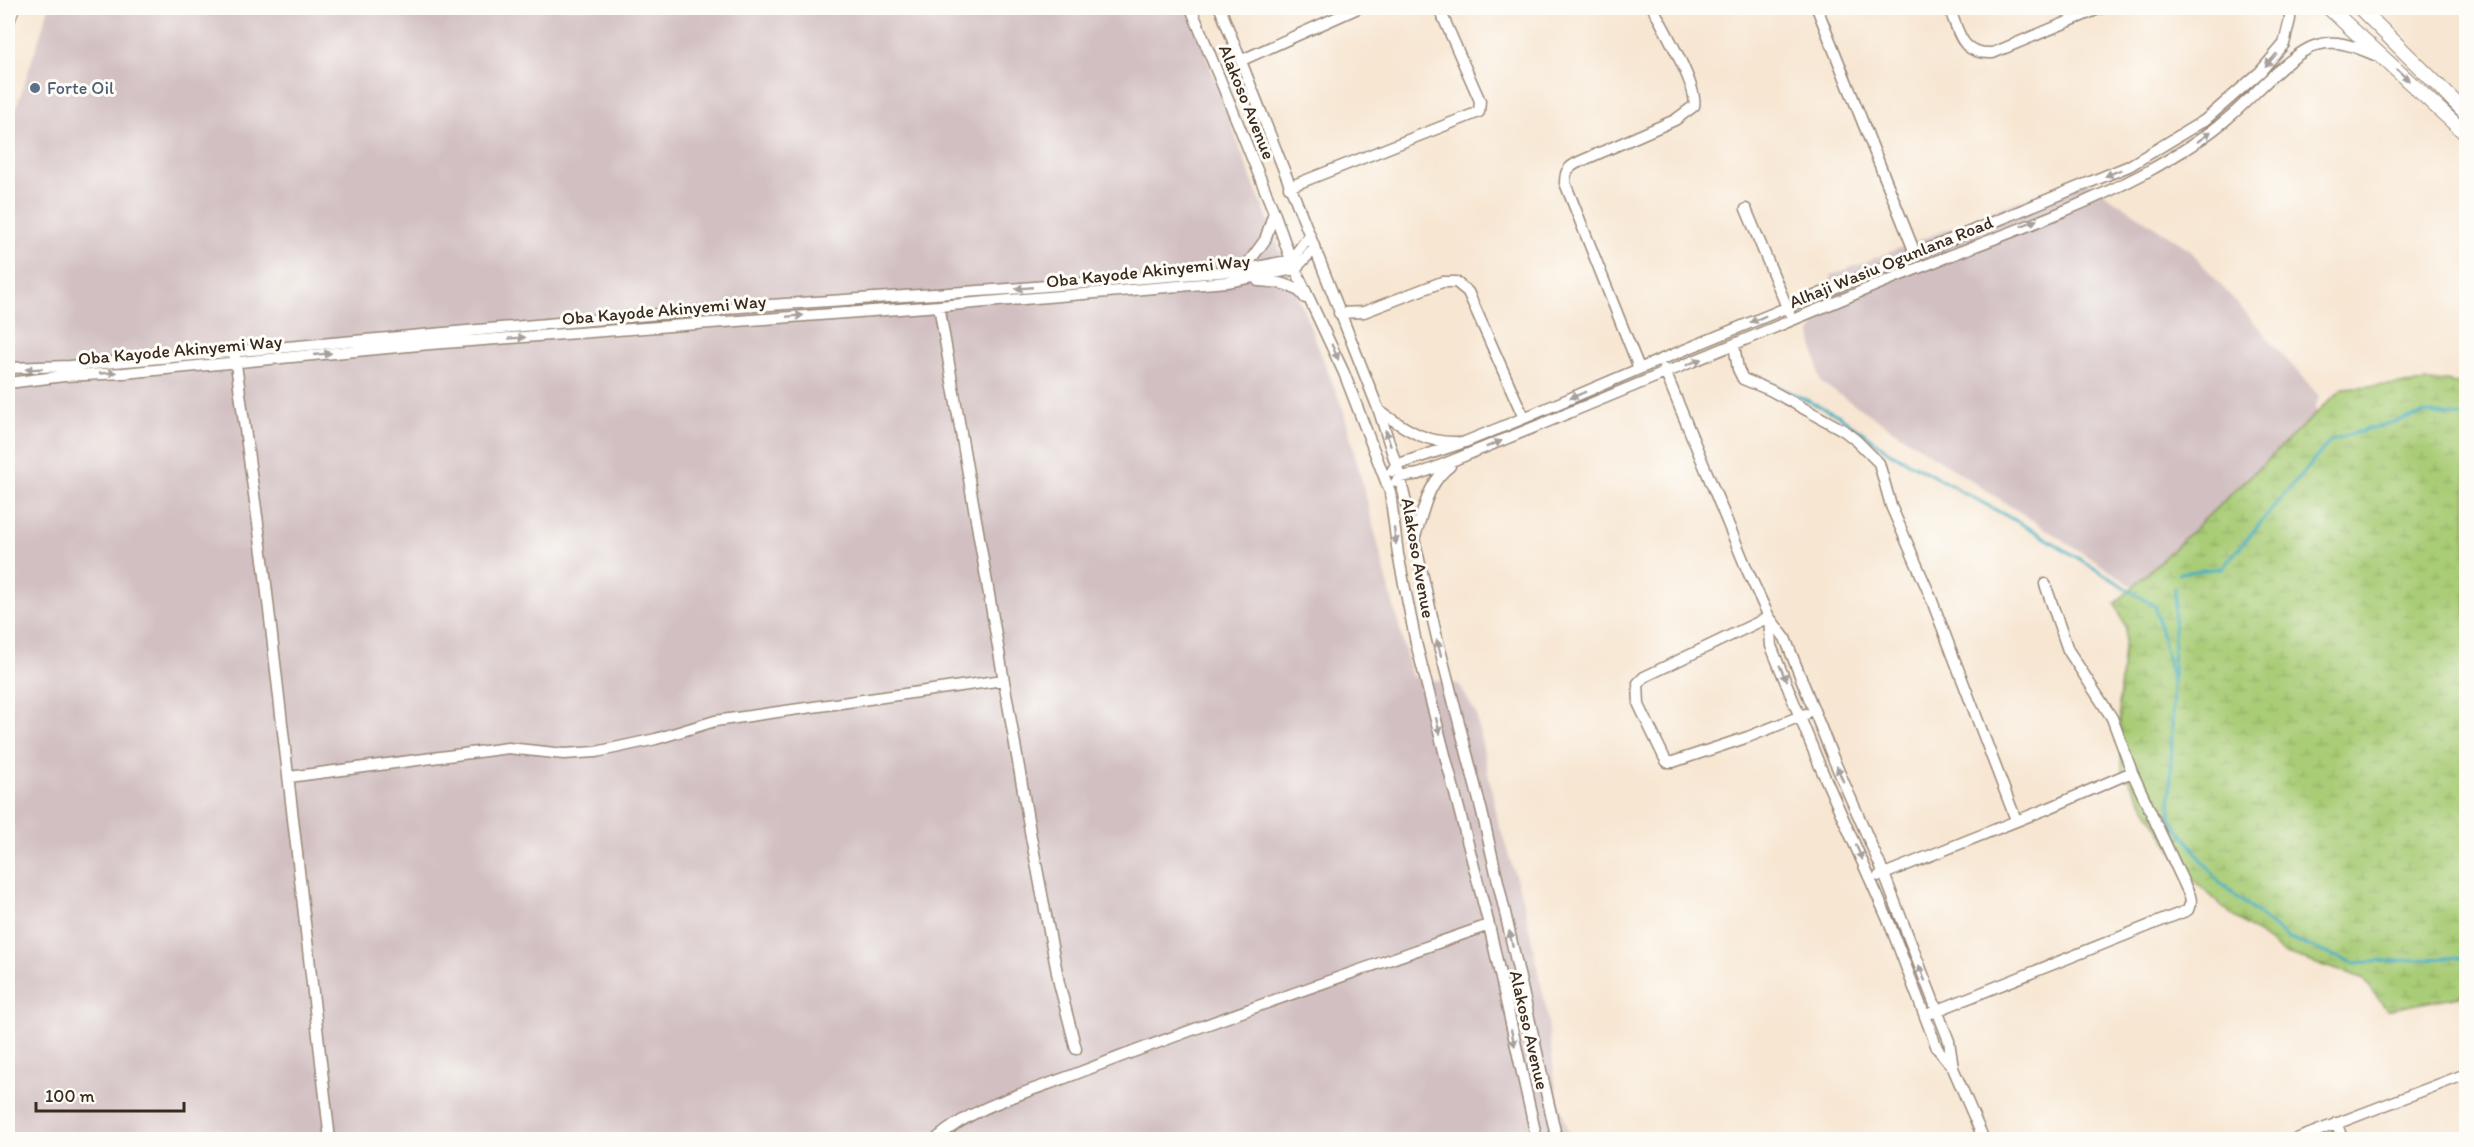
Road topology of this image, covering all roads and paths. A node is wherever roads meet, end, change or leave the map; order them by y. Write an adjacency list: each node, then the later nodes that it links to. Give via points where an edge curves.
1 (12, 8): 13 (main road)
2 (1191, 8): 20 (street, Alakoso Avenue)
3 (1220, 8): 15 (street, Alakoso Avenue)
4 (1358, 8): 15 (street)
5 (1439, 8): 18 (street, via 1480,102 1479,112)
6 (1653, 8): 35 (street, via 1683,65 1696,99 1694,106 1675,120 1570,166 1565,177)
7 (1816, 8): 23 (street)
8 (1950, 8): 9 (street, via 1965,45 1984,53)
9 (2096, 8)
10 (2290, 8): 23 (street, Alhaji Wasiu Ogunlana Road, one-way to 23, via 2288,32 2276,56 2227,102 2182,135 2129,166)
11 (2329, 8): 14 (main road)
12 (2360, 8): 16 (main road)
13 (8, 20)
14 (2384, 58): 17 (main road, one-way to 17); 29 (street, Alhaji Wasiu Ogunlana Road, one-way to 14, via 2138,177 2212,131 2289,61 2310,48 2347,44)
15 (1242, 60): 18 (street, Alakoso Avenue)
16 (2466, 113)
17 (2466, 134)
18 (1289, 187): 21 (street, Alakoso Avenue)
19 (1746, 209): 27 (street)
20 (1274, 212): 24 (street, Alakoso Avenue); 25 (street, via 1265,240)
21 (1308, 236): 22 (street, Alakoso Avenue); 24 (street)
22 (1314, 249): 24 (street); 28 (street, Alakoso Avenue)
23 (1915, 254): 27 (street, Alhaji Wasiu Ogunlana Road)
24 (1293, 265): 25 (street, Oba Kayode Akinyemi Way); 30 (street, Alakoso Avenue)
25 (1241, 275): 26 (street, Oba Kayode Akinyemi Way); 30 (street, via 1302,292); 32 (street, Oba Kayode Akinyemi Way, one-way to 32, via 730,308)
26 (939, 306): 32 (street, Oba Kayode Akinyemi Way, one-way to 26); 49 (street)
27 (1786, 307): 29 (street); 33 (street, Alhaji Wasiu Ogunlana Road, one-way to 33)
28 (1339, 313): 38 (street, Alakoso Avenue); 39 (street, via 1365,312 1442,282 1456,282 1468,292)
29 (1792, 321): 31 (street, Alhaji Wasiu Ogunlana Road)
30 (1324, 328): 44 (street, Alakoso Avenue, one-way to 44)
31 (1734, 345): 36 (street, Alhaji Wasiu Ogunlana Road, one-way to 31); 54 (street, via 1743,379 1843,430 1879,463 1891,506 1929,593)
32 (235, 357): 34 (street, Oba Kayode Akinyemi Way, one-way to 34); 37 (street, Oba Kayode Akinyemi Way, one-way to 32); 53 (street)
33 (1660, 360): 35 (street, Alhaji Wasiu Ogunlana Road); 36 (street)
34 (8, 368)
35 (1639, 368): 39 (street, Alhaji Wasiu Ogunlana Road, one-way to 39)
36 (1666, 374): 41 (street, Alhaji Wasiu Ogunlana Road, one-way to 36); 48 (street)
37 (8, 383)
38 (1379, 411): 40 (street, via 1425,439); 42 (street, Alakoso Avenue, one-way to 38)
39 (1524, 418): 40 (street, Alhaji Wasiu Ogunlana Road)
40 (1465, 442): 42 (street, Alhaji Wasiu Ogunlana Road)
41 (1463, 457): 43 (street, Alhaji Wasiu Ogunlana Road); 46 (street, via 1443,472 1430,489)
42 (1396, 465): 43 (street, Alakoso Avenue); 44 (street)
43 (1400, 477): 45 (street); 46 (street, Alakoso Avenue)
44 (1385, 479): 45 (street, Alakoso Avenue)
45 (1390, 492): 57 (street, Alakoso Avenue, one-way to 57, via 1416,643)
46 (1414, 539): 67 (street, Alakoso Avenue, one-way to 46)
47 (2045, 584): 52 (street, via 2068,650 2112,718)
48 (1769, 617): 50 (street, via 1785,638); 51 (street, one-way to 51, via 1771,646); 51 (street, via 1644,677 1638,683 1639,705 1667,762 1680,762)
49 (1003, 680): 53 (street, via 716,721 596,752 564,754 508,748); 60 (street, via 1044,908)
50 (1814, 710): 51 (street); 55 (street, one-way to 50)
51 (1801, 716): 56 (street, one-way to 56)
52 (2132, 772): 54 (street); 58 (street, via 2190,896 2188,910)
53 (289, 777): 64 (street)
54 (2016, 820): 55 (street)
55 (1884, 874): 56 (street); 58 (street, one-way to 55)
56 (1871, 879): 59 (street)
57 (1489, 925): 65 (street, via 1113,1059 985,1109 950,1127); 66 (street, Alakoso Avenue, one-way to 66)
58 (1936, 1011): 59 (street); 61 (street, via 1952,1052)
59 (1924, 1016): 61 (street, via 1937,1048)
60 (1076, 1049)
61 (1953, 1068): 68 (street)
62 (2466, 1074): 63 (street)
63 (2336, 1122): 69 (street); 70 (street)
64 (330, 1140)
65 (935, 1140)
66 (1537, 1140)
67 (1557, 1140)
68 (1984, 1140)
69 (2294, 1140)
70 (2343, 1140)

